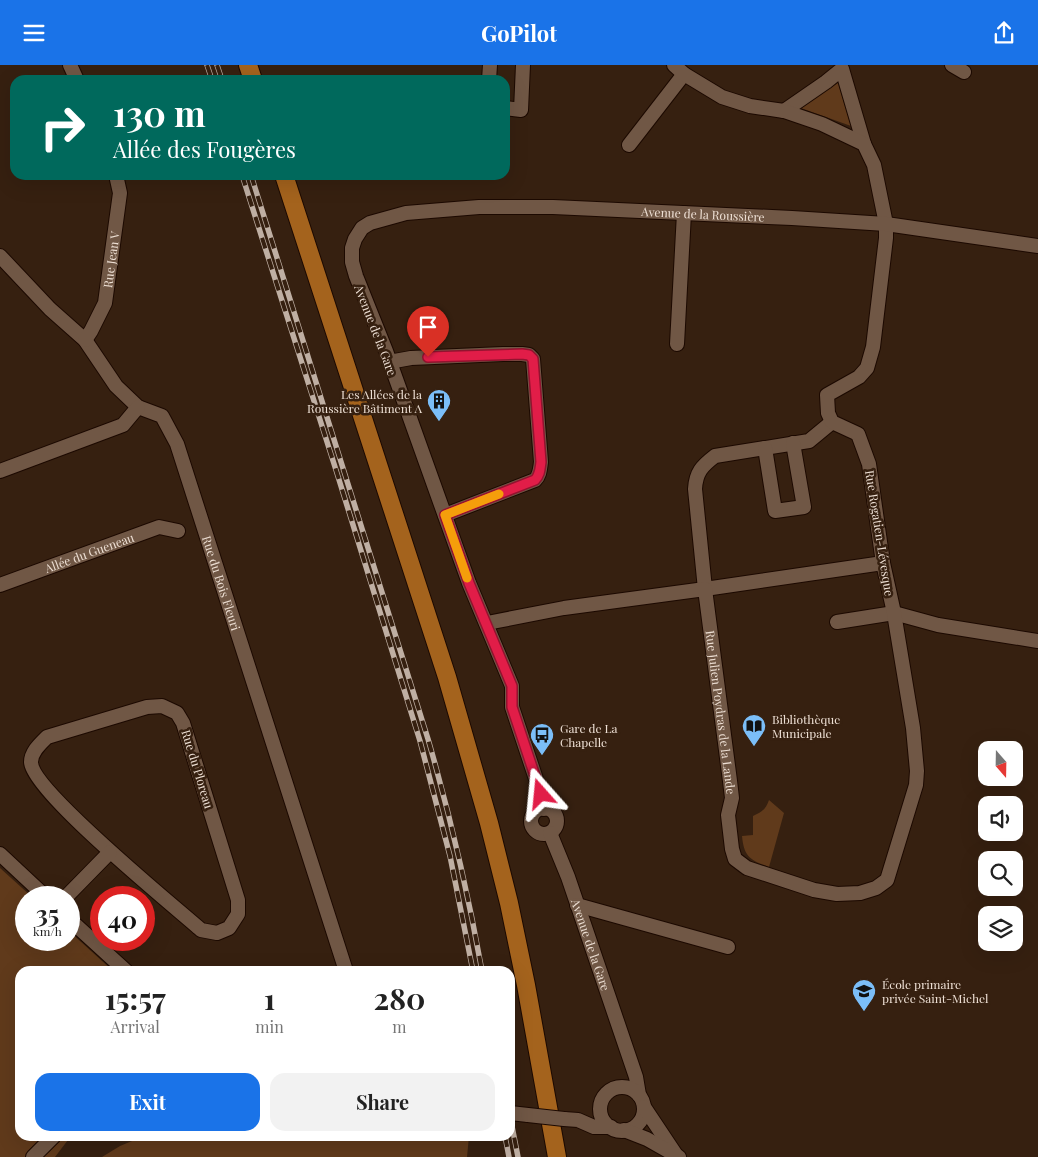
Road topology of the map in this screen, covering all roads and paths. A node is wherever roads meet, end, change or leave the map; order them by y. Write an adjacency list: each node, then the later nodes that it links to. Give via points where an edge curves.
1 (523, 65): 6 (street, via 521,110)
2 (952, 65): 5 (street)
3 (843, 67): 7 (street, via 826,83); 8 (street)
4 (679, 70): 7 (street, via 722,97 750,106); 9 (street)
5 (964, 72)
6 (510, 109)
7 (784, 111): 8 (street)
8 (864, 144): 14 (street, via 874,165)
9 (629, 145)
10 (117, 180): 17 (street, Rue Jean V, via 120,193 105,303)
11 (286, 180): 55 (main road, via 447,677 489,823 526,985)
12 (684, 213): 13 (street, Avenue de la Roussière, via 479,207 406,213); 14 (street, Avenue de la Roussière); 18 (street)
13 (370, 223): 19 (street, Avenue de la Gare, via 355,239 352,262)
14 (886, 224): 15 (street, Avenue de la Roussière); 21 (street, via 873,347 866,368 859,377 827,395)
15 (1038, 246)
16 (0, 256): 17 (street, Rue du Bois Fleuri, via 50,309)
17 (85, 340): 20 (street, Rue du Bois Fleuri, via 116,385)
18 (677, 345)
19 (389, 362): 25 (street, Avenue de la Gare); 25 (street, via 503,354 529,355 533,359 541,462 538,477)
20 (138, 407): 24 (street, via 123,425); 44 (street, Rue du Bois Fleuri, via 162,416 177,444)
21 (832, 422): 22 (street, Rue Julien Poydras de la Lande, via 810,441); 27 (street, Rue Rogatien-Lévesque, via 858,434 869,464)
22 (793, 443): 23 (street, Rue Julien Poydras de la Lande); 23 (street, via 804,507 775,511)
23 (765, 448): 29 (street, Rue Julien Poydras de la Lande, via 715,456 696,477)
24 (0, 471)
25 (445, 515): 32 (street, Avenue de la Gare)
26 (178, 531): 28 (street, Allée du Gueneau, via 159,527)
27 (883, 563): 29 (street); 30 (street, Rue Rogatien-Lévesque)
28 (0, 585)
29 (705, 589): 30 (street, Rue Julien Poydras de la Lande, via 732,798 728,815 736,859 747,868 814,890 837,894 860,893 887,880 916,785 913,728); 32 (street, via 564,608)
30 (894, 613): 31 (street); 33 (street, via 938,625)
31 (837, 622)
32 (487, 623): 34 (street, Avenue de la Gare, via 512,686 512,707)
33 (1038, 641)
34 (544, 809): 35 (street, Avenue de la Gare, via 552,811 557,818 556,827); 35 (street, via 533,815 532,824 540,833)
35 (550, 833): 40 (street, Avenue de la Gare)
36 (110, 852): 36 (street, Rue du Ploreau, via 36,778 31,763 35,750 47,737 147,707 162,706 177,713 184,723 238,900 238,913 229,927 217,933 201,930); 39 (street)
37 (0, 854): 38 (street)
38 (34, 886)
39 (77, 886)
40 (576, 905): 42 (street); 45 (street, Avenue de la Gare)
41 (80, 929): 43 (street)
42 (728, 947)
43 (121, 966)
44 (344, 966)
45 (629, 1058): 46 (street); 47 (street, Avenue de la Gare)
46 (622, 1087): 47 (street, via 634,1091); 48 (street, via 610,1091)
47 (642, 1101): 51 (street, via 644,1114 637,1125); 53 (street)
48 (601, 1105): 50 (street); 51 (street, via 607,1124)
49 (515, 1114): 50 (street, bridge)
50 (578, 1120): 51 (street, via 594,1127)
51 (618, 1129): 53 (street, via 647,1139)
52 (49, 1141): 54 (street)
53 (678, 1156)
54 (33, 1157)
55 (557, 1157)

